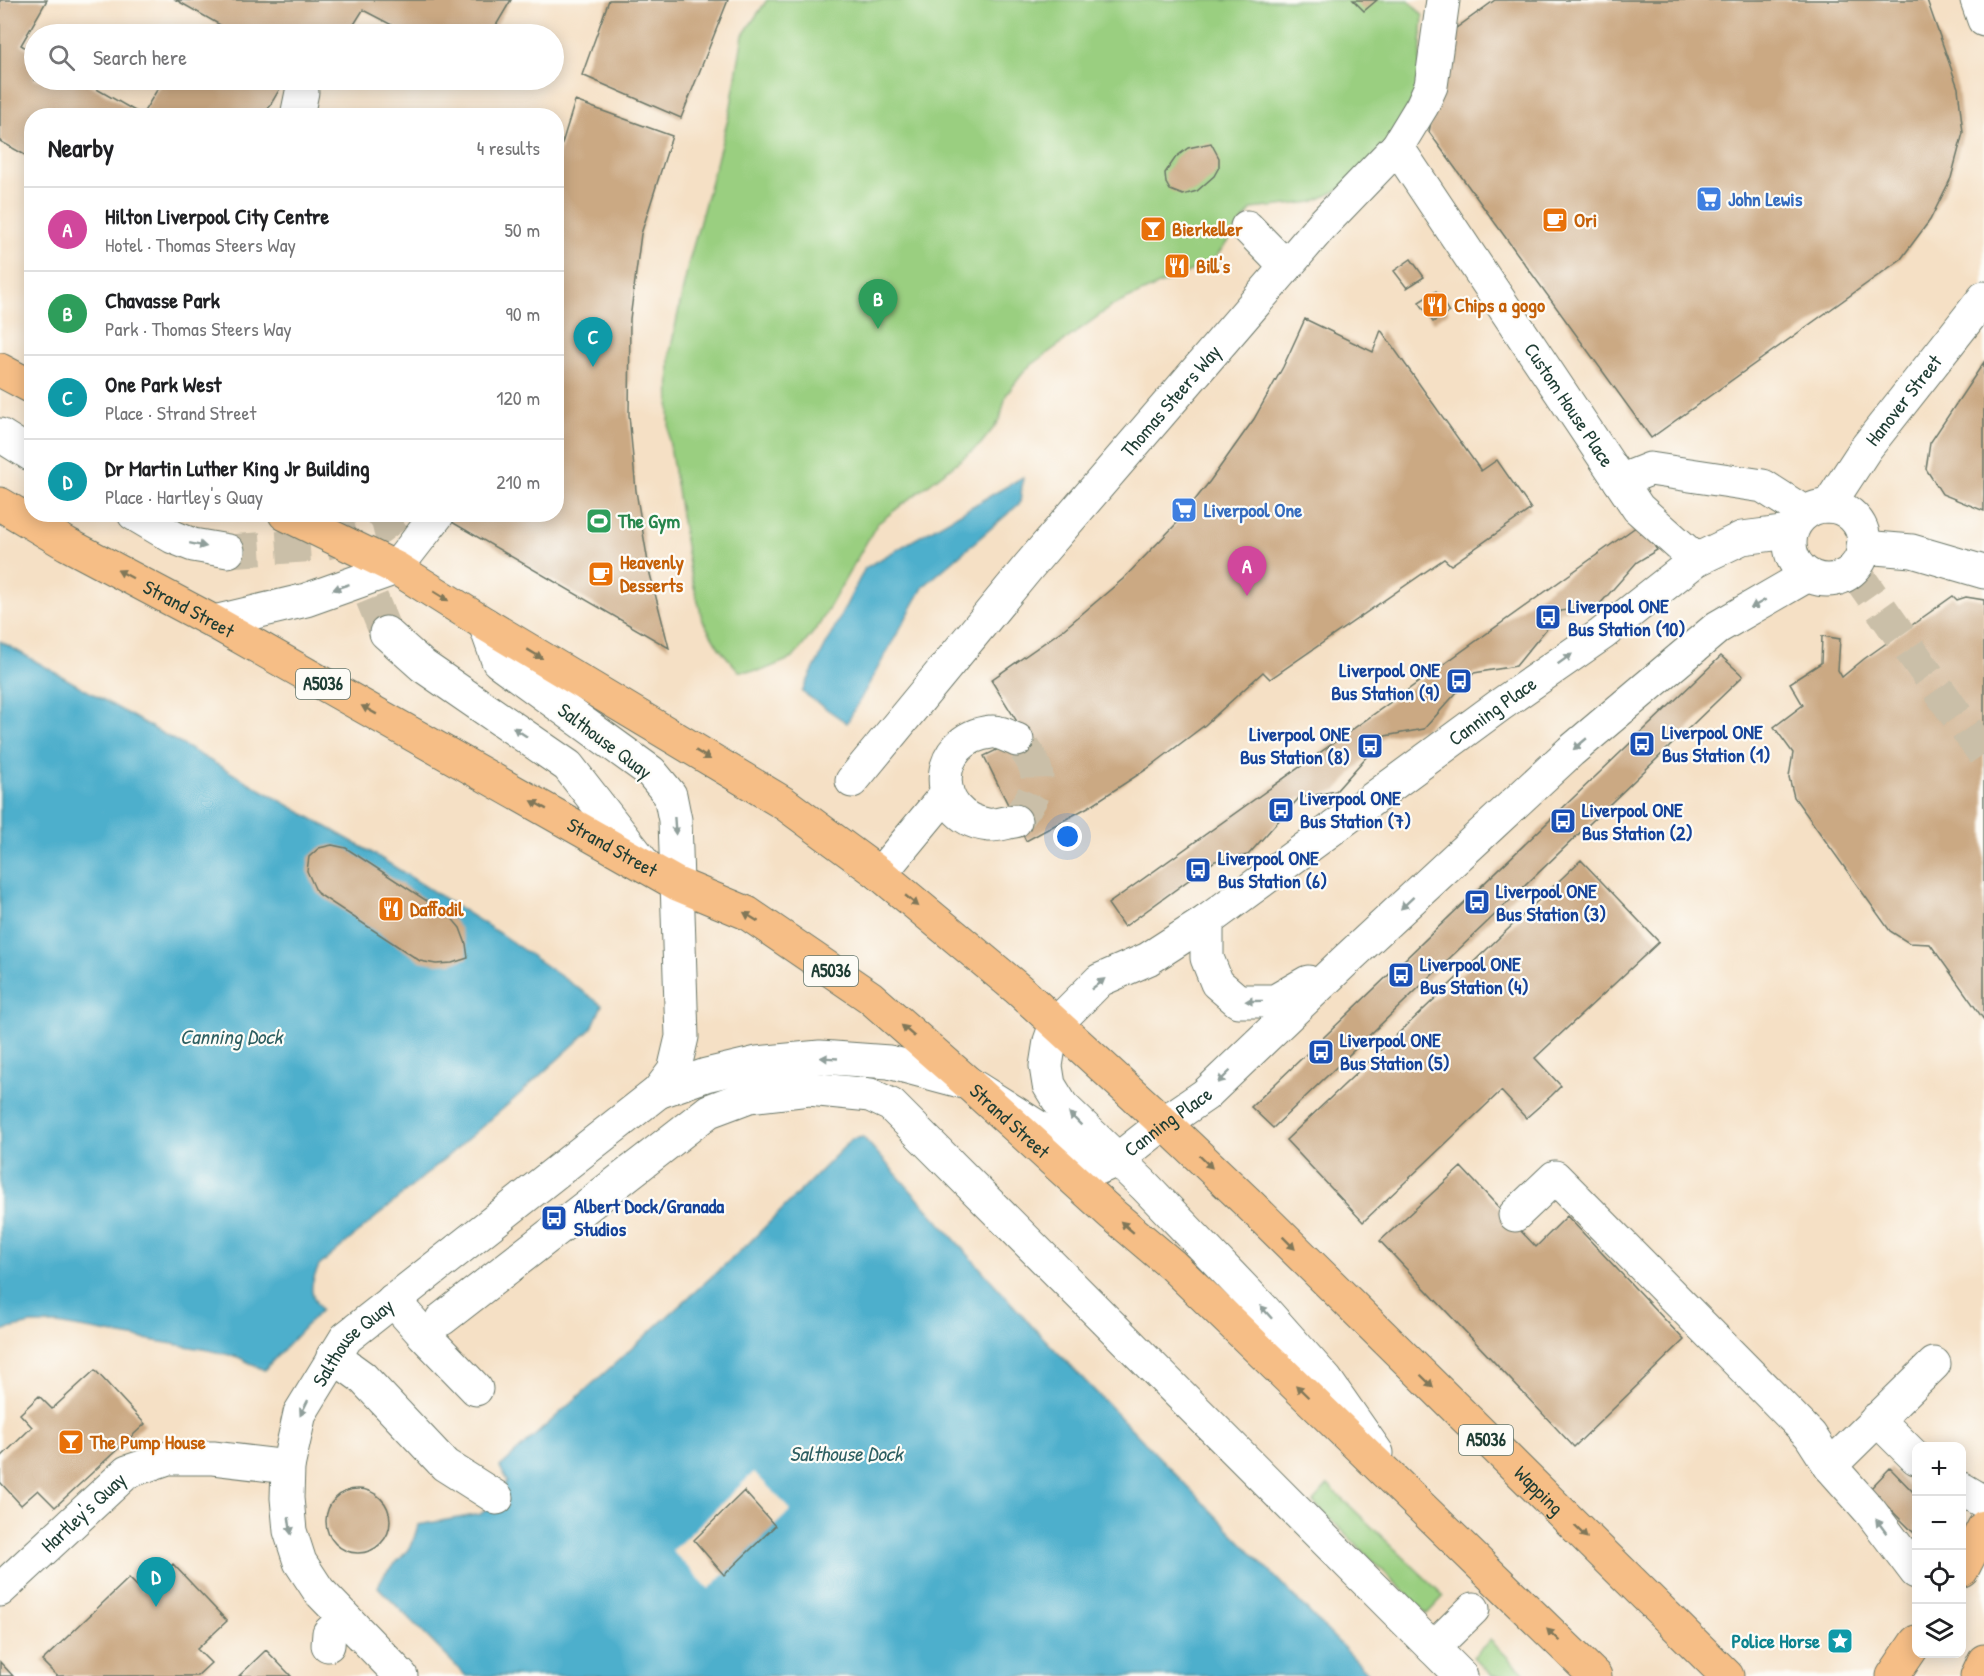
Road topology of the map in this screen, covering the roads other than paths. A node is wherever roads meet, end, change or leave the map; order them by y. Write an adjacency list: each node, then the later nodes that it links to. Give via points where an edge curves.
1 (1443, 0): 4 (street, Thomas Steers Way, via 1422,106)
2 (1977, 0): 3 (street)
3 (1984, 20)
4 (1397, 147): 6 (street, Thomas Steers Way, via 1318,213); 12 (street, Custom House Place)
5 (1246, 227): 6 (street)
6 (1286, 267): 30 (street, Thomas Steers Way, via 1029,566)
7 (1984, 298): 14 (street, Hanover Street)
8 (0, 370): 9 (main road)
9 (24, 383)
10 (0, 435): 11 (street)
11 (24, 450)
12 (1620, 481): 14 (street, via 1650,469 1762,486); 22 (street, Custom House Place, via 1638,508)
13 (0, 504): 15 (main road, Strand Street / A5036, one-way to 13)
14 (1808, 517): 20 (street, via 1840,508 1858,524); 22 (street, Canning Place, via 1742,538); 25 (street, via 1790,544 1799,567)
15 (24, 518)
16 (30, 522): 26 (main road, Strand Street / A5036, one-way to 16)
17 (148, 522): 21 (street, one-way to 21, via 194,545)
18 (305, 522): 23 (main road, A5036)
19 (432, 522): 23 (street)
20 (1863, 547): 24 (street, via 1912,551); 25 (street, via 1860,559 1843,576 1819,579)
21 (228, 551)
22 (1696, 561): 36 (street, Canning Place, one-way to 22, via 1490,711 1602,634)
23 (396, 568): 26 (street, one-way to 26, via 306,600); 27 (main road, A5036, one-way to 27)
24 (1984, 572)
25 (1808, 575): 37 (street, Canning Place, one-way to 37, via 1718,627 1571,751)
26 (214, 622): 33 (main road, Strand Street / A5036, one-way to 26)
27 (485, 624): 34 (main road, A5036, one-way to 34, via 785,804); 35 (street, Salthouse Quay, one-way to 35, via 498,662 651,771 670,795 675,820)
28 (386, 633): 33 (street, one-way to 28, via 568,765 423,666)
29 (1017, 740): 31 (street, via 993,732 970,737 952,752 944,774)
30 (852, 781)
31 (946, 793): 32 (street, via 965,818 990,826); 34 (street)
32 (1015, 821)
33 (645, 865): 35 (main road, Strand Street / A5036)
34 (880, 874): 38 (main road, A5036, one-way to 38)
35 (677, 884): 39 (main road, Strand Street / A5036, one-way to 35, via 841,978 747,914); 40 (street, Salthouse Quay, via 682,1037 674,1071)
36 (1207, 921): 37 (street, Canning Place, one-way to 36, via 1275,1001 1238,1001 1217,983 1207,958); 38 (street, Canning Place, one-way to 36, via 1100,980 1148,959)
37 (1344, 962): 41 (street, Canning Place, one-way to 41, via 1205,1095)
38 (1056, 1024): 41 (main road, A5036); 42 (street, one-way to 38, via 1062,1106 1049,1085 1046,1066)
39 (969, 1083): 40 (street, Salthouse Quay, one-way to 40, via 889,1062 820,1057 750,1065); 42 (street, Canning Place, via 1101,1167); 53 (main road, Strand Street / A5036, one-way to 39, via 1172,1266)
40 (658, 1092): 44 (street, Salthouse Quay)
41 (1164, 1123): 42 (street, Canning Place); 68 (main road, Wapping / A5036, one-way to 68)
42 (1117, 1160): 53 (street, one-way to 42, via 1326,1380 1200,1242)
43 (1515, 1215): 51 (street, via 1555,1177 1810,1435)
44 (393, 1300): 46 (street, Salthouse Quay, via 346,1338); 48 (street)
45 (442, 1319): 62 (street, via 709,1111 749,1096 809,1089 870,1095 891,1105)
46 (333, 1356): 52 (street, Salthouse Quay, one-way to 52, via 300,1413); 55 (street, via 362,1377 445,1465)
47 (1934, 1364): 49 (street)
48 (476, 1389)
49 (1877, 1419): 50 (street); 51 (street)
50 (1912, 1453)
51 (1830, 1466): 59 (street, one-way to 51)
52 (288, 1467): 60 (street, Hartley's Quay, via 213,1458 168,1458 127,1472); 65 (street, Salthouse Quay, one-way to 65, via 290,1530 300,1562 320,1591 336,1632)
53 (1404, 1491): 67 (main road, A5036, one-way to 53)
54 (1966, 1491): 56 (street)
55 (497, 1498)
56 (1984, 1502)
57 (1984, 1527): 58 (main road)
58 (1966, 1562)
59 (1912, 1566)
60 (0, 1590)
61 (1473, 1609): 62 (street)
62 (1433, 1648): 66 (street)
63 (1912, 1649): 69 (main road)
64 (1984, 1661): 70 (main road)
65 (401, 1676)
66 (1461, 1676)
67 (1595, 1676)
68 (1727, 1676)
69 (1893, 1676)
70 (1977, 1676)

